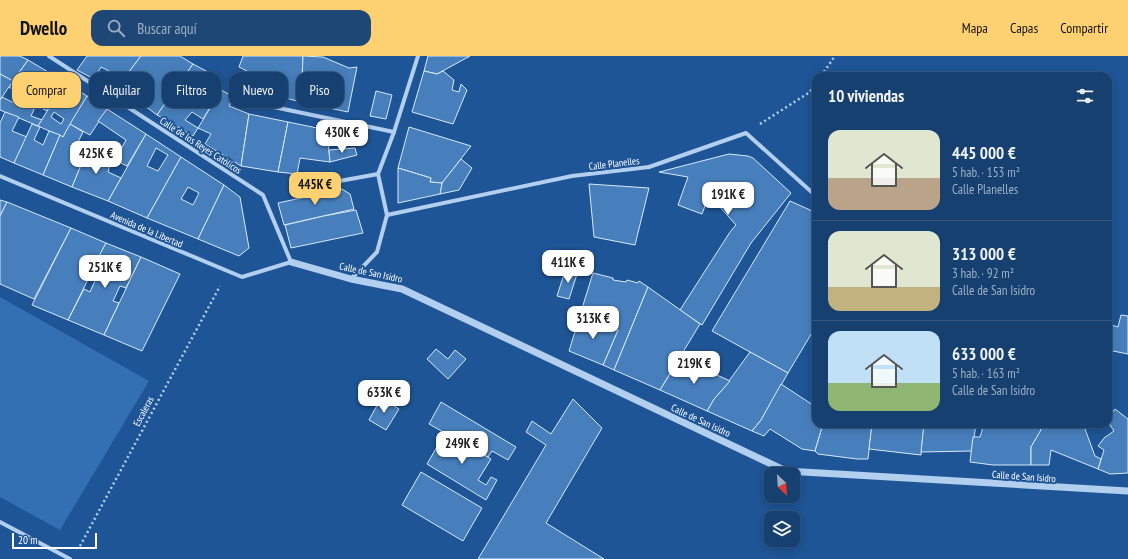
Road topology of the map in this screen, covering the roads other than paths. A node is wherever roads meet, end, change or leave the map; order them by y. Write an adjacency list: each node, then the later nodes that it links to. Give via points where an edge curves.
1 (49, 56): 10 (street, Calle de los Reyes Católicos, via 264,195)
2 (418, 56): 4 (street)
3 (278, 108): 4 (street)
4 (394, 132): 5 (street)
5 (378, 174): 7 (street); 9 (street)
6 (0, 176): 10 (street, Avenida de la Libertad, via 242,277)
7 (301, 188)
8 (812, 192): 9 (street, Calle Planelles, via 746,133 650,167 572,176)
9 (387, 215): 11 (street, via 377,252)
10 (291, 262): 11 (street, Calle de San Isidro)
11 (351, 279): 12 (street, Calle de San Isidro, via 402,289 786,471)
12 (1128, 491)
13 (0, 522): 14 (street)
14 (70, 559)

